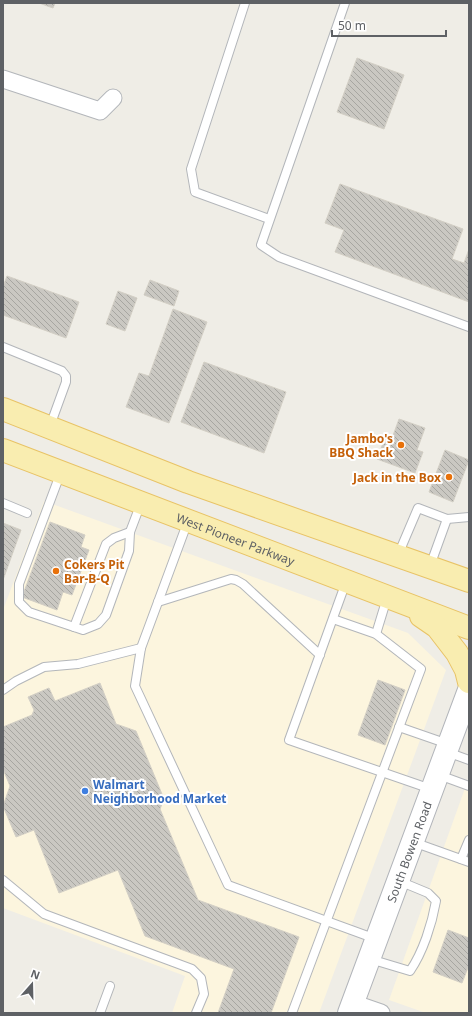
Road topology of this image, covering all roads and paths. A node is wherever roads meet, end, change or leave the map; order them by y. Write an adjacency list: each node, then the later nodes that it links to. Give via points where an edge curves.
1 (245, 3): 5 (lane, via 191,169 195,192)
2 (345, 3): 5 (lane)
3 (3, 79): 4 (street, via 100,111)
4 (113, 98)
5 (269, 219): 6 (lane, via 261,245 278,257)
6 (469, 327)
7 (3, 347): 9 (lane, via 62,371 66,376)
8 (3, 409): 9 (main road)
9 (49, 427): 19 (main road, via 188,482)
10 (3, 450): 11 (main road, West Pioneer Parkway)
11 (61, 472): 12 (main road, West Pioneer Parkway); 26 (lane, via 19,584 19,602 28,612)
12 (141, 502): 17 (main road, West Pioneer Parkway); 18 (lane)
13 (3, 503): 14 (lane)
14 (27, 513)
15 (469, 517): 16 (lane)
16 (447, 519): 19 (lane, via 418,508); 20 (lane)
17 (189, 521): 21 (main road, West Pioneer Parkway); 24 (lane)
18 (130, 532): 26 (lane, via 106,544); 26 (lane, via 129,551 106,615 98,624 83,630)
19 (398, 556): 20 (main road)
20 (430, 567): 22 (main road)
21 (346, 581): 23 (main road, West Pioneer Parkway); 25 (lane)
22 (469, 581)
23 (395, 600): 27 (main road, West Pioneer Parkway); 28 (lane); 32 (main road, via 437,627 457,653 466,670)
24 (158, 602): 29 (lane); 30 (lane, via 231,579 236,580)
25 (333, 619): 28 (lane); 30 (lane)
26 (74, 627)
27 (469, 628)
28 (376, 634): 33 (lane, via 421,669)
29 (141, 648): 31 (lane, via 78,664 44,668); 44 (lane, via 135,686 228,885)
30 (320, 655): 36 (lane, via 289,740)
31 (3, 690)
32 (468, 691): 34 (main road, South Bowen Road)
33 (399, 727): 34 (lane); 36 (lane)
34 (448, 748): 35 (lane); 37 (main road, South Bowen Road)
35 (469, 760)
36 (382, 772): 37 (lane); 44 (lane)
37 (435, 782): 38 (lane); 40 (main road, South Bowen Road)
38 (469, 786)
39 (469, 840): 41 (lane)
40 (413, 842): 41 (lane); 43 (main road, South Bowen Road)
41 (465, 861)
42 (3, 880): 49 (lane, via 44,914 192,969 201,978 204,994)
43 (398, 881): 45 (main road, South Bowen Road); 45 (lane, via 428,893 436,901 431,922 410,971)
44 (326, 920): 45 (lane); 50 (lane)
45 (373, 949): 47 (main road, South Bowen Road)
46 (110, 986): 48 (lane)
47 (351, 1008): 51 (street)
48 (100, 1013)
49 (196, 1013)
50 (292, 1013)
51 (381, 1013)

